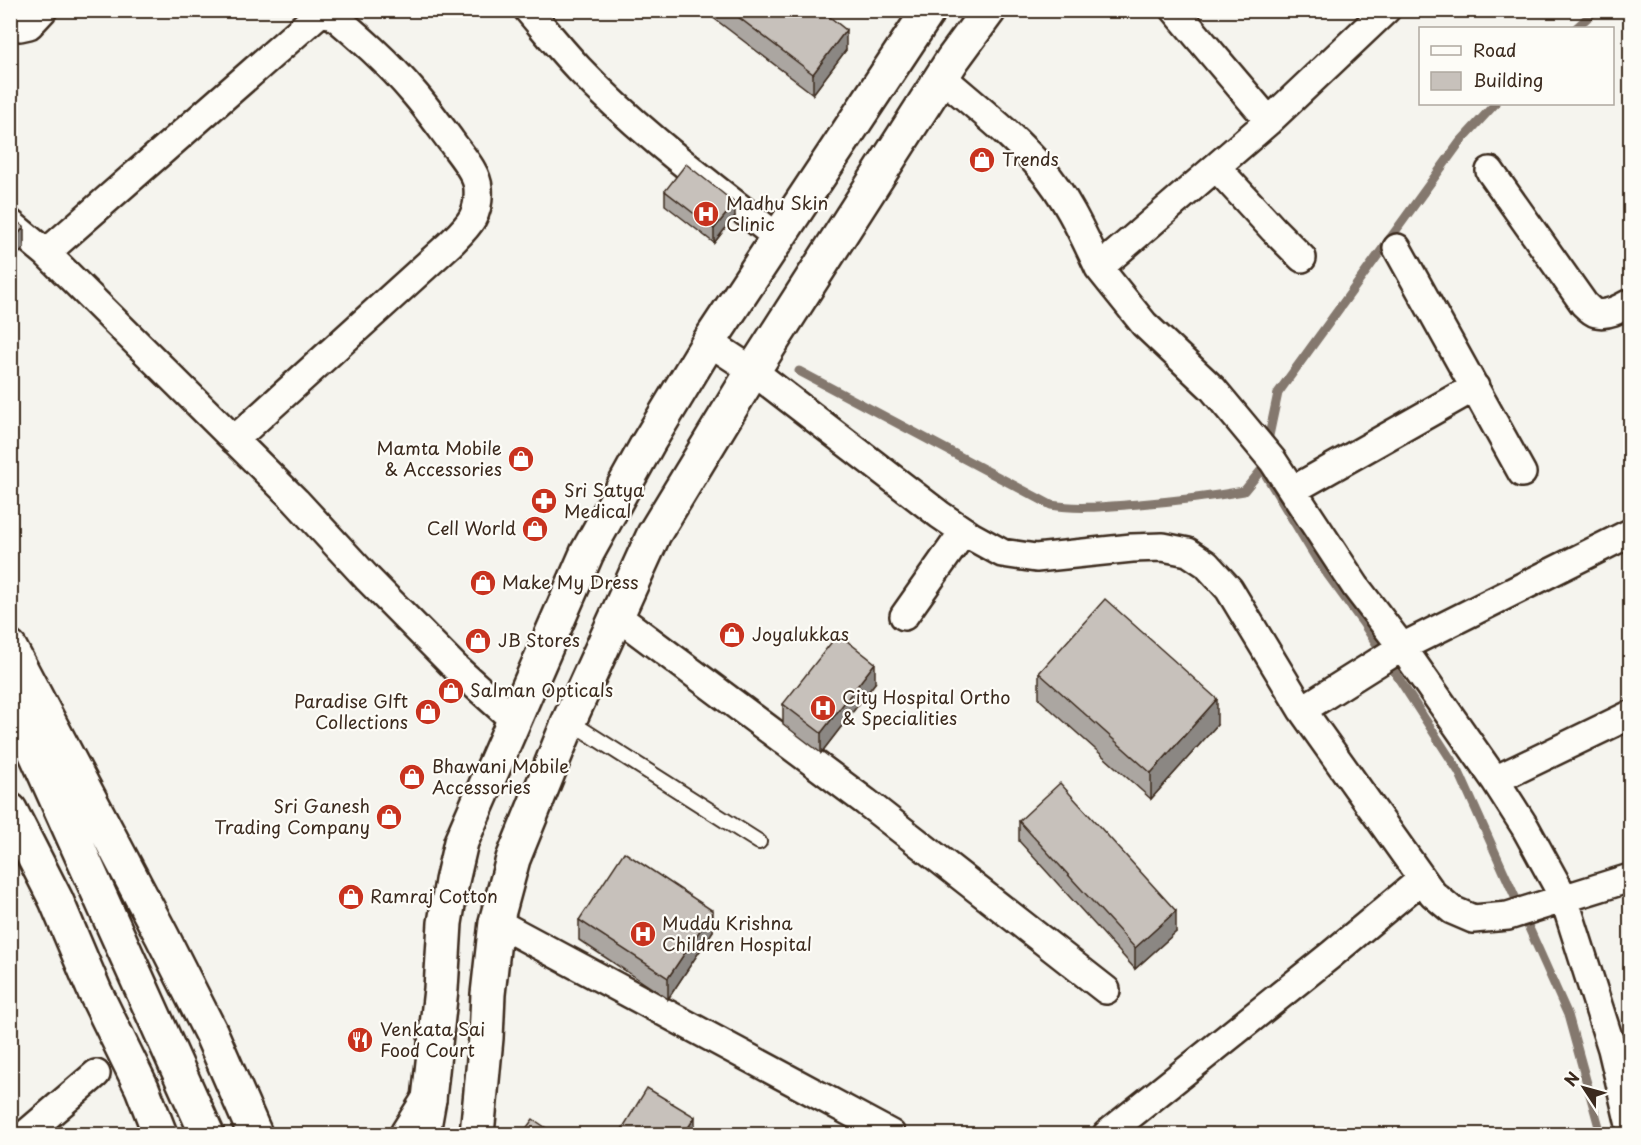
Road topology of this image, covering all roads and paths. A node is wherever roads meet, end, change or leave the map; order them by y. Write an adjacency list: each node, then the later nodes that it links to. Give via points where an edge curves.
1 (43, 10): 8 (street, via 29,25 20,27)
2 (325, 10): 16 (street); 23 (street, via 357,34 416,94 469,166 478,186 478,206 470,224)
3 (528, 10): 14 (street, via 579,70 627,114)
4 (929, 10): 14 (main road)
5 (989, 10): 9 (main road)
6 (1175, 10): 10 (street)
7 (1386, 10): 10 (street)
8 (10, 19)
9 (942, 77): 18 (street, via 1043,170 1081,229); 21 (main road)
10 (1269, 121): 11 (street)
11 (1216, 167): 17 (street); 18 (street)
12 (1490, 171): 19 (street, via 1584,304 1594,313 1606,313)
13 (10, 223): 16 (street)
14 (778, 238): 20 (main road)
15 (1397, 248): 22 (street)
16 (46, 254): 23 (street)
17 (1302, 258)
18 (1100, 268): 25 (street, via 1144,324 1213,389)
19 (1630, 303)
20 (709, 342): 21 (street); 35 (main road, via 586,554)
21 (753, 371): 26 (street); 28 (main road, via 654,534)
22 (1475, 387): 24 (street); 25 (street)
23 (234, 440): 35 (street, via 450,663)
24 (1522, 473)
25 (1293, 490): 30 (street, via 1356,587)
26 (964, 531): 29 (street); 33 (street, via 1002,553 1036,558 1132,548 1163,547 1188,552 1206,564 1229,589)
27 (1630, 532): 30 (street)
28 (617, 616): 36 (main road); 44 (street, via 866,802)
29 (904, 616)
30 (1402, 647): 33 (street); 37 (street)
31 (10, 648): 51 (main road, via 202,1013)
32 (10, 696): 50 (main road)
33 (1302, 710): 41 (street)
34 (1630, 716): 37 (street)
35 (514, 720): 46 (main road, via 461,842 452,881)
36 (569, 721): 39 (lane); 43 (main road, via 513,859)
37 (1496, 780): 42 (street)
38 (10, 810): 49 (main road, via 56,900)
39 (759, 842)
40 (1630, 878): 42 (street)
41 (1422, 879): 42 (street, via 1452,910 1473,918 1508,916); 56 (street)
42 (1564, 898): 47 (street, via 1612,1049)
43 (496, 922): 54 (main road); 55 (street)
44 (1106, 990)
45 (96, 1074): 48 (street)
46 (429, 1099): 52 (main road); 53 (main road)
47 (1630, 1125)
48 (26, 1134)
49 (160, 1134)
50 (207, 1134)
51 (255, 1134)
52 (406, 1134)
53 (423, 1134)
54 (477, 1134)
55 (891, 1134)
56 (1107, 1134)

